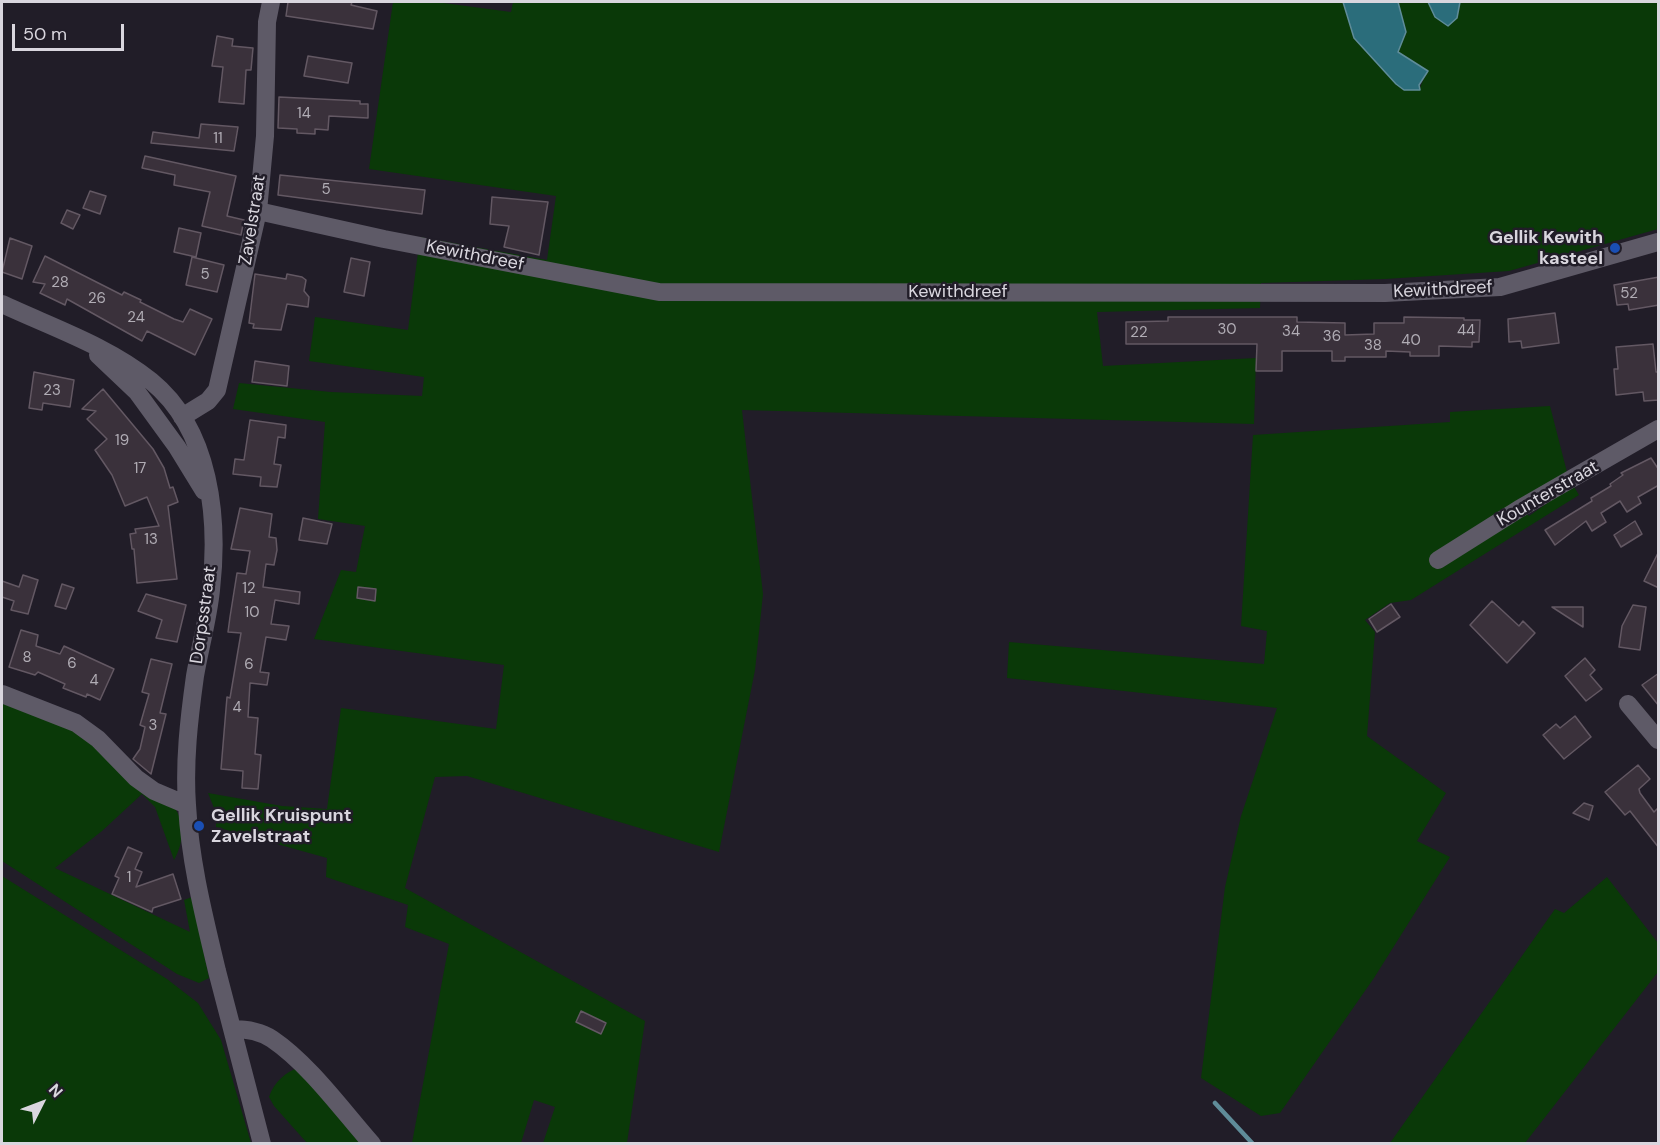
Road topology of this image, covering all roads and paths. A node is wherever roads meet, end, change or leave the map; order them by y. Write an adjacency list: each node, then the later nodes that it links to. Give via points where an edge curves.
1 (271, 2): 2 (street, Zavelstraat)
2 (258, 211): 3 (street, Kewithdreef, via 659,292 1385,293 1500,287); 6 (street, Zavelstraat, via 218,390)
3 (1659, 242)
4 (2, 304): 5 (street, Dorpsstraat)
5 (86, 343): 6 (street, Dorpsstraat, via 124,361 152,382); 8 (street, via 136,392)
6 (182, 417): 8 (street, Dorpsstraat, via 199,451)
7 (1659, 429): 9 (street, Kounterstraat)
8 (209, 498): 13 (street, Dorpsstraat, via 213,542 211,591 190,717)
9 (1438, 560)
10 (2, 694): 13 (street, via 76,723 98,739 136,778 154,791)
11 (1628, 704): 12 (street)
12 (1659, 740)
13 (187, 805): 14 (street, Dorpsstraat, via 198,895)
14 (232, 1029): 15 (street, Dorpsstraat); 16 (street, via 248,1029 271,1038 296,1059)
15 (262, 1143)
16 (372, 1143)

